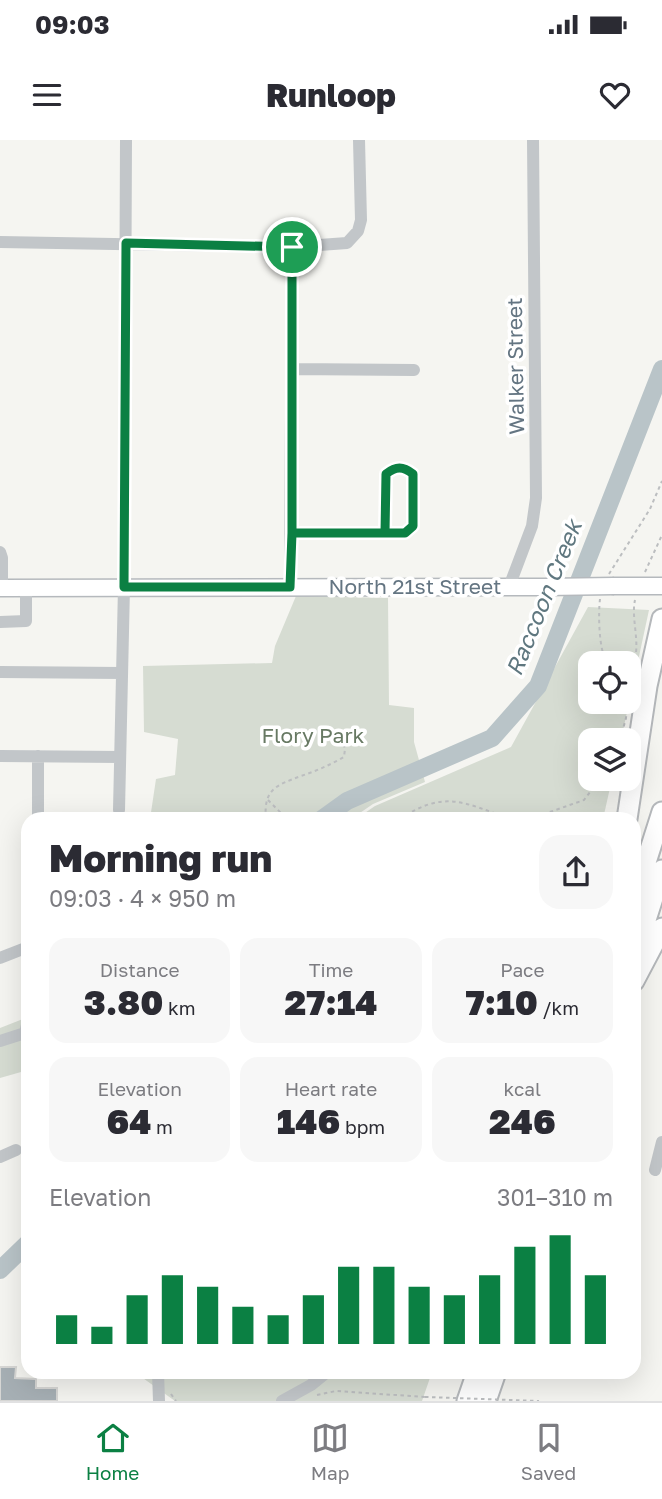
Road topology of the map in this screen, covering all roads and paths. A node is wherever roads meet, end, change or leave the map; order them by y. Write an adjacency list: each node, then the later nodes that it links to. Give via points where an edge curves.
1 (126, 140): 5 (street)
2 (359, 140): 6 (street, via 361,220 354,238 341,244)
3 (533, 140): 19 (street, Walker Street, via 536,498 532,526)
4 (0, 242): 5 (street)
5 (126, 243): 6 (street); 17 (street)
6 (292, 247): 7 (street)
7 (291, 369): 8 (street); 10 (street)
8 (414, 370)
9 (662, 481): 14 (path, via 650,509 611,569)
10 (292, 533): 11 (street); 18 (street)
11 (385, 533): 11 (street, via 405,533 413,526 413,474 405,468 386,474)
12 (662, 535): 15 (path)
13 (0, 552): 20 (street)
14 (608, 586): 15 (main road, North 21st Street); 19 (main road, North 21st Street, bridge); 24 (path, via 599,601)
15 (638, 586): 16 (main road, North 21st Street); 25 (path, via 632,614)
16 (662, 586)
17 (124, 587): 18 (main road, North 21st Street); 21 (main road, North 21st Street); 27 (street)
18 (290, 587): 19 (main road, North 21st Street)
19 (509, 587)
20 (1, 588): 21 (main road, North 21st Street)
21 (26, 588): 23 (street, via 26,621)
22 (662, 619): 41 (highway)
23 (0, 622)
24 (603, 651)
25 (636, 651)
26 (0, 672): 27 (street)
27 (122, 673): 31 (street)
28 (341, 736): 33 (path, via 344,757 279,784)
29 (0, 755): 30 (street)
30 (38, 756): 31 (street); 35 (street)
31 (120, 757): 34 (street)
32 (591, 791): 40 (path, via 584,800)
33 (267, 799): 36 (path); 37 (path)
34 (119, 810)
35 (38, 812)
36 (266, 812)
37 (281, 812)
38 (411, 812): 39 (path, via 441,801)
39 (489, 812)
40 (550, 812)
41 (627, 812)
42 (662, 812): 44 (highway)
43 (662, 870): 46 (highway)
44 (641, 878)
45 (662, 928): 49 (highway)
46 (641, 935)
47 (21, 950): 48 (street)
48 (0, 958)
49 (641, 968)
50 (21, 1034): 51 (street)
51 (0, 1041)
52 (662, 1142): 55 (street)
53 (16, 1150): 54 (street)
54 (0, 1157)
55 (655, 1170)
56 (158, 1379): 62 (street)
57 (318, 1379): 63 (street)
58 (475, 1379): 64 (highway)
59 (494, 1379): 65 (highway)
60 (506, 1379): 66 (highway)
61 (315, 1395): 67 (path, bridge, via 336,1391)
62 (159, 1401)
63 (282, 1401)
64 (467, 1401)
65 (486, 1401)
66 (500, 1401)
67 (539, 1401)

